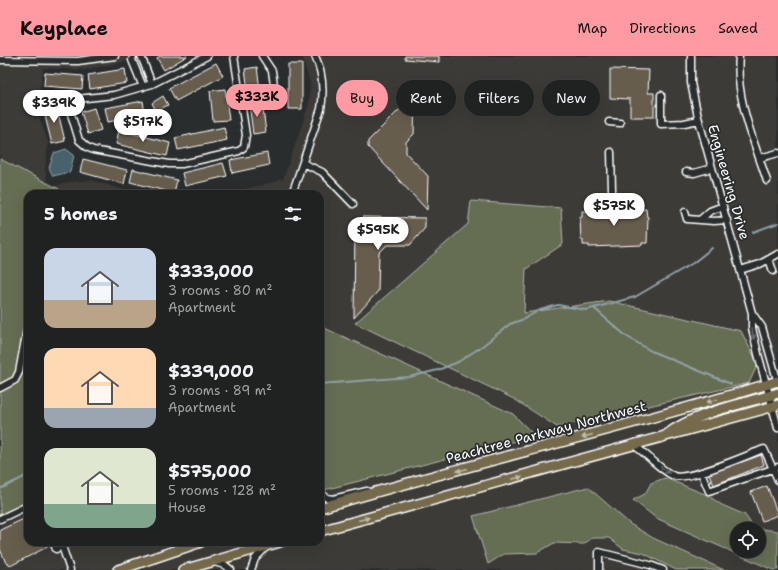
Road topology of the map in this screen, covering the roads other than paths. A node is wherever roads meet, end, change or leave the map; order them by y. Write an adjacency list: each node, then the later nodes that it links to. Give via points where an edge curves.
1 (114, 56): 10 (street, via 78,61)
2 (133, 56): 13 (street, via 132,60)
3 (142, 56): 12 (street)
4 (207, 56): 14 (street)
5 (234, 56): 15 (street, via 246,135 244,147 239,151 182,164 169,164 93,150 79,140 71,114 72,102)
6 (262, 56): 17 (street, via 272,71)
7 (315, 56): 24 (street, via 322,79 321,109)
8 (691, 56): 18 (street, Engineering Drive, via 691,83)
9 (739, 56): 23 (street, via 738,80 745,113)
10 (46, 58): 11 (street)
11 (0, 60)
12 (148, 70): 13 (street); 14 (street)
13 (138, 74): 15 (street)
14 (152, 84): 15 (street)
15 (143, 87)
16 (661, 95): 18 (street, via 661,124)
17 (276, 99)
18 (699, 120): 25 (street, Engineering Drive)
19 (609, 122): 20 (street)
20 (620, 123)
21 (611, 152): 29 (street)
22 (778, 153): 23 (street)
23 (760, 158): 27 (street)
24 (303, 163): 28 (street); 30 (street, via 322,172)
25 (712, 168): 26 (street, via 694,173); 31 (street, Engineering Drive)
26 (686, 172)
27 (767, 181)
28 (293, 190)
29 (612, 190)
30 (353, 204)
31 (723, 206): 33 (street, via 710,211); 34 (street, Engineering Drive)
32 (686, 212): 33 (street, via 687,219)
33 (701, 219): 34 (street)
34 (727, 220): 37 (street, Engineering Drive)
35 (778, 254): 36 (street)
36 (769, 259): 37 (street); 38 (street)
37 (740, 270): 39 (street, Engineering Drive)
38 (773, 271)
39 (752, 313): 41 (street, Engineering Drive, via 762,327); 42 (street, Engineering Drive, one-way to 42, via 752,328)
40 (24, 348): 43 (street, via 20,372 15,380)
41 (778, 382): 42 (highway, Peachtree Parkway Northwest)
42 (766, 385): 44 (street, Engineering Drive); 52 (highway, Peachtree Parkway Northwest, one-way to 52)
43 (0, 388)
44 (774, 395): 45 (street, Engineering Drive); 47 (highway, via 714,412 676,427)
45 (775, 406): 46 (street, Engineering Drive); 47 (highway)
46 (778, 428)
47 (664, 437): 48 (highway)
48 (635, 446): 50 (street, one-way to 50, via 666,472 675,476 690,476); 57 (highway, one-way to 48)
49 (776, 468): 50 (street, via 764,449); 50 (street, via 709,491); 51 (street)
50 (701, 472)
51 (778, 480)
52 (384, 489): 53 (street, via 333,499); 54 (highway, Peachtree Parkway Northwest)
53 (324, 496)
54 (324, 507)
55 (24, 508): 56 (street)
56 (0, 519)
57 (324, 530)
58 (63, 546): 62 (street)
59 (188, 546): 64 (highway)
60 (264, 546): 63 (highway)
61 (266, 546): 70 (street, via 255,559)
62 (59, 548): 65 (street)
63 (210, 562): 68 (highway); 69 (street, via 221,564)
64 (129, 565): 66 (street); 67 (highway)
65 (70, 569)
66 (112, 570)
67 (118, 570)
68 (183, 570)
69 (231, 570)
70 (252, 570)
71 (598, 570): 72 (street, via 599,552 650,564)
72 (663, 570)

